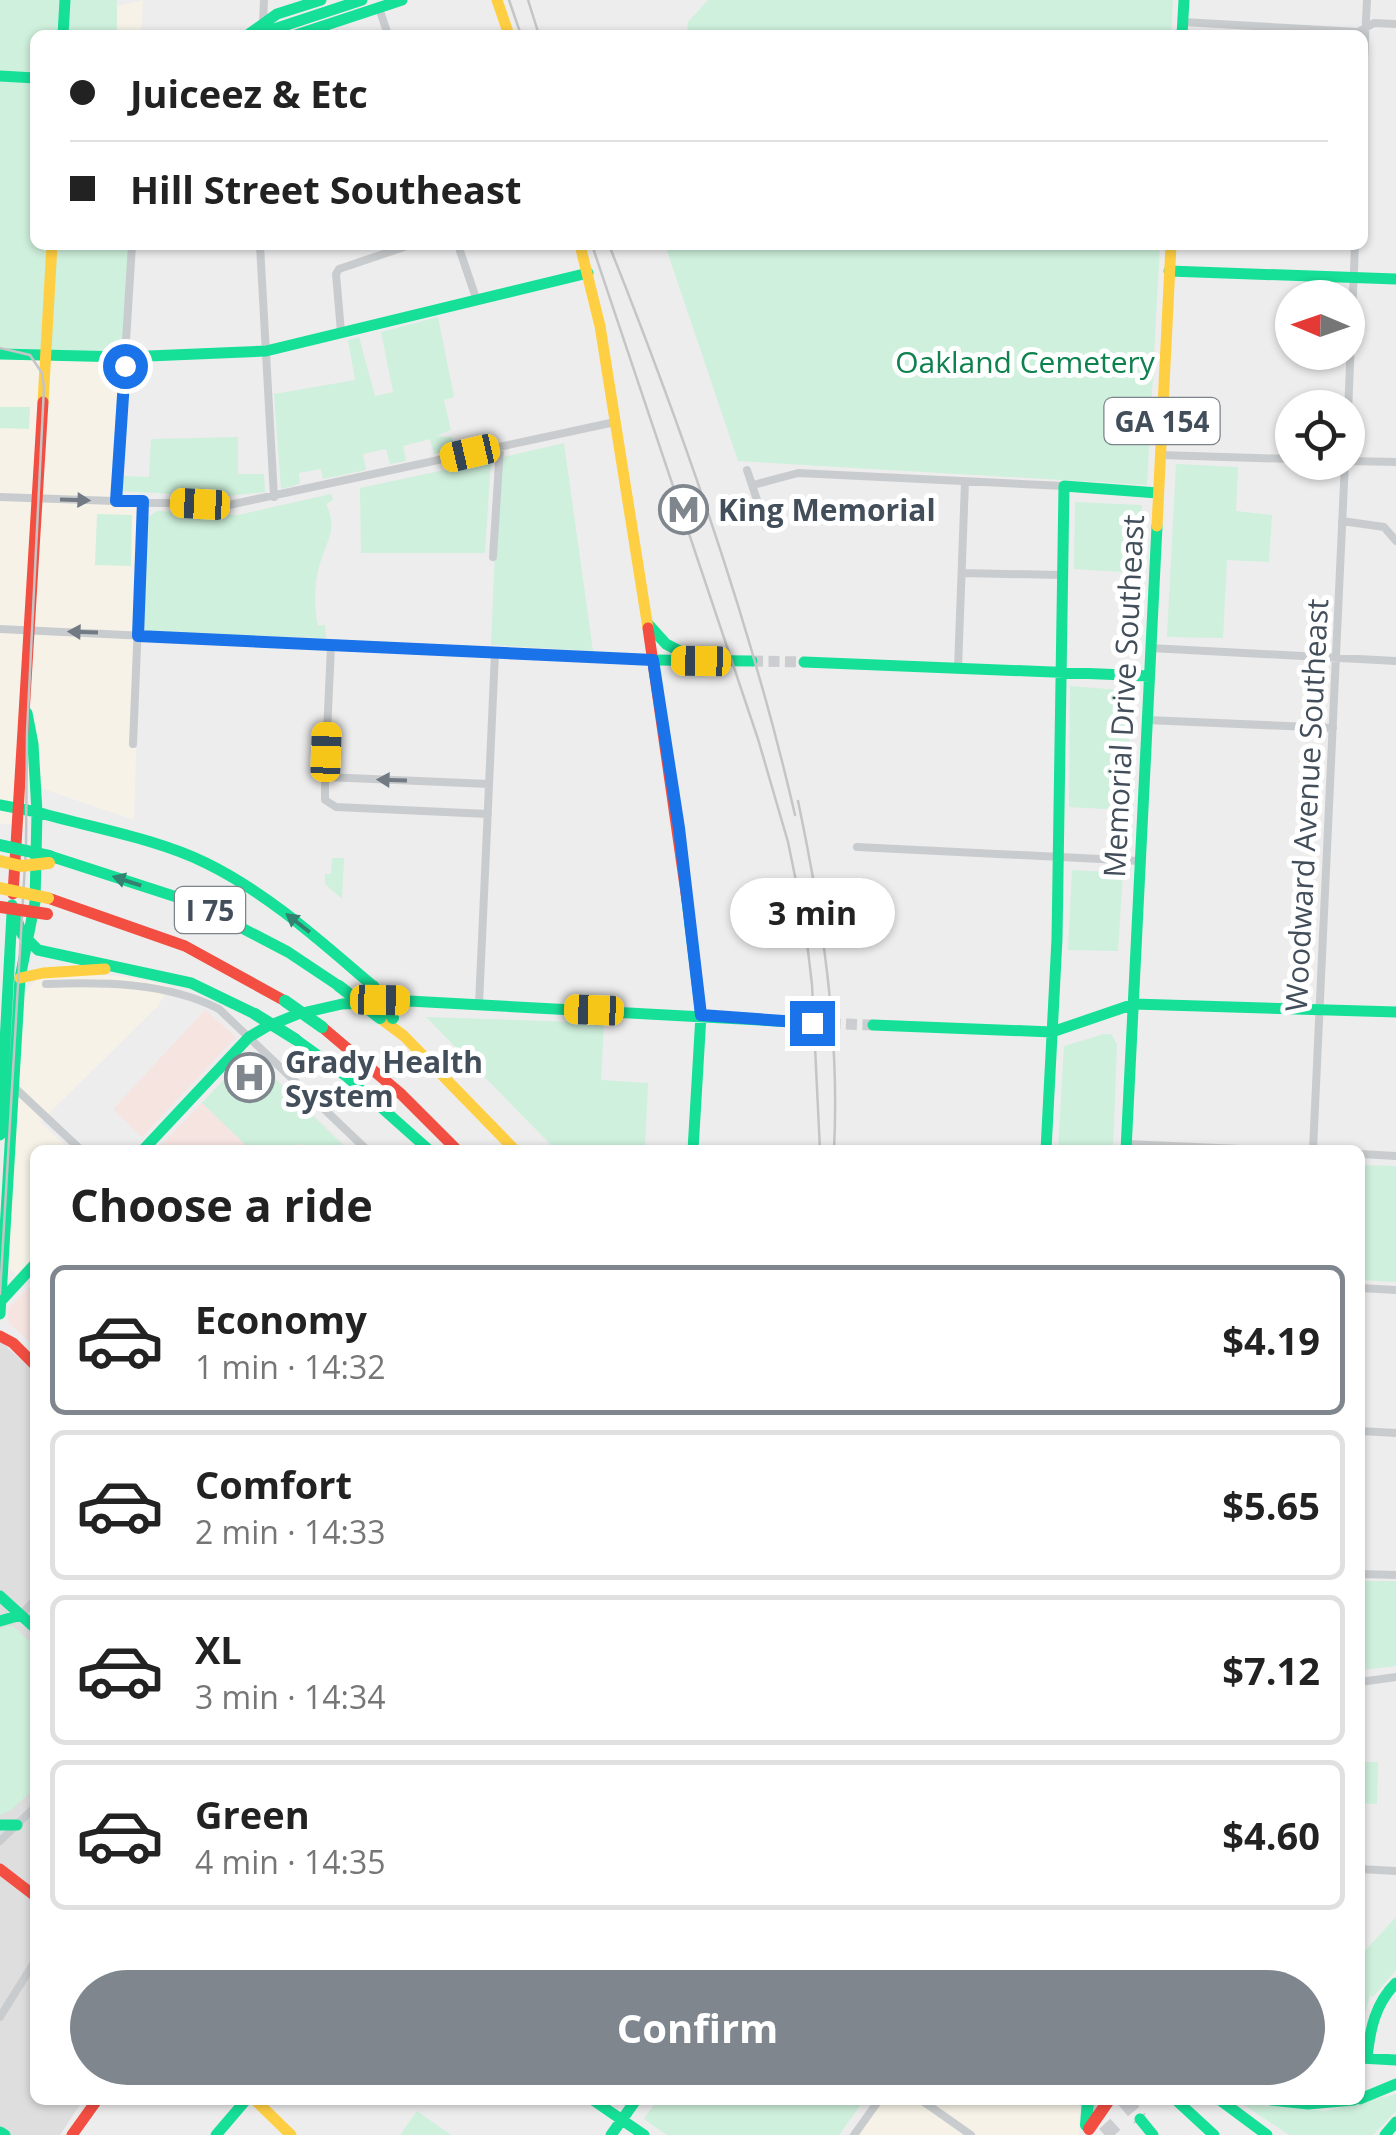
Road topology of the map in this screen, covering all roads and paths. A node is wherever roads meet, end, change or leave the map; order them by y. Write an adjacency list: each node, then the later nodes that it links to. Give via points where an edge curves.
1 (64, 0): 14 (main road)
2 (264, 0): 12 (street)
3 (321, 0): 12 (main road)
4 (362, 0): 12 (main road)
5 (402, 0): 9 (main road)
6 (497, 0): 17 (main road)
7 (1184, 0): 13 (main road)
8 (1367, 0): 11 (street)
9 (379, 8): 15 (main road); 16 (street)
10 (1396, 24): 11 (street)
11 (1366, 28): 19 (street)
12 (260, 29)
13 (1182, 29): 18 (street)
14 (63, 30)
15 (311, 30)
16 (386, 30)
17 (507, 30)
18 (1241, 30)
19 (1362, 30)
20 (0, 76): 21 (main road)
21 (30, 78)
22 (52, 250): 38 (main road)
23 (132, 250): 39 (street)
24 (260, 250): 36 (street)
25 (395, 250): 35 (street, via 339,269)
26 (460, 250): 34 (street)
27 (581, 250): 31 (main road)
28 (1170, 250): 30 (main road, Memorial Drive Southeast / GA 154)
29 (1356, 250): 32 (street)
30 (1169, 271): 32 (main road); 43 (main road, Memorial Drive Southeast / GA 154)
31 (588, 273): 34 (main road); 41 (main road)
32 (1354, 278): 33 (main road); 40 (street)
33 (1396, 279)
34 (476, 298): 35 (main road)
35 (341, 332): 36 (main road)
36 (266, 351): 39 (main road); 54 (street)
37 (0, 354): 38 (main road)
38 (43, 355): 39 (main road); 55 (main road)
39 (125, 357): 56 (street)
40 (1349, 390)
41 (616, 422): 42 (street); 64 (main road)
42 (500, 447): 54 (street); 61 (street)
43 (1160, 455): 44 (street); 52 (main road, Memorial Drive Southeast / GA 154)
44 (1275, 458)
45 (1365, 462): 46 (street)
46 (1396, 462)
47 (747, 470): 50 (street)
48 (1345, 480): 58 (street, Woodward Avenue Southeast)
49 (965, 482): 50 (street, via 798,472); 51 (street); 62 (street)
50 (753, 485): 59 (street, via 766,527)
51 (1064, 486): 52 (main road); 63 (main road)
52 (1158, 493): 69 (main road, Memorial Drive Southeast / GA 154)
53 (0, 496): 55 (street)
54 (274, 497): 57 (street, via 228,505)
55 (35, 498): 56 (street, one-way to 56); 66 (main road)
56 (116, 501): 57 (street)
57 (143, 501): 67 (street)
58 (1342, 521): 60 (street, via 1384,527); 71 (street, Woodward Avenue Southeast)
59 (774, 524)
60 (1396, 541)
61 (493, 557)
62 (962, 573): 63 (street); 77 (street)
63 (1061, 575): 78 (main road)
64 (647, 623): 72 (main road); 73 (main road, via 668,646)
65 (0, 628): 66 (street)
66 (28, 630): 67 (street, one-way to 66); 80 (main road)
67 (138, 636): 68 (street); 83 (street)
68 (330, 646): 70 (street); 84 (street)
69 (1150, 648): 71 (street); 79 (main road, Memorial Drive Southeast / GA 154)
70 (495, 653): 72 (street); 85 (street)
71 (1336, 658): 76 (street); 82 (street, Woodward Avenue Southeast)
72 (653, 660): 73 (main road); 107 (main road)
73 (701, 661): 74 (main road)
74 (752, 662)
75 (804, 662): 77 (main road)
76 (1396, 662)
77 (958, 668): 78 (main road)
78 (1060, 673): 79 (main road); 92 (main road)
79 (1149, 676): 81 (main road, Memorial Drive Southeast / GA 154)
80 (26, 709): 87 (main road); 88 (main road)
81 (1146, 720): 82 (street); 94 (main road, Memorial Drive Southeast / GA 154)
82 (1332, 728): 105 (street, Woodward Avenue Southeast)
83 (133, 744)
84 (325, 777): 85 (street, one-way to 84); 89 (street, via 324,797 336,807)
85 (489, 784): 89 (street)
86 (0, 805): 87 (main road)
87 (18, 808): 88 (main road); 97 (main road)
88 (37, 812): 99 (main road); 108 (main road, one-way to 88, bridge, via 373,986 287,913 208,864)
89 (488, 814): 103 (street)
90 (0, 844): 93 (main road, bridge)
91 (857, 846): 92 (street)
92 (1059, 856): 94 (street); 111 (main road)
93 (49, 859): 95 (main road, bridge, via 21,866); 108 (main road, I 75, one-way to 93, bridge, via 278,946 192,902)
94 (1140, 861): 104 (main road, Memorial Drive Southeast / GA 154)
95 (0, 862)
96 (0, 888): 98 (main road, I 75, bridge)
97 (6, 906): 98 (main road, bridge, via 47,914); 99 (main road); 101 (main road)
98 (94, 912): 119 (main road, I 75, bridge, via 184,946 285,1001 371,1066)
99 (28, 941): 100 (main road, via 38,950); 101 (main road)
100 (136, 971): 101 (main road); 118 (main road, bridge, via 191,983 295,1038)
101 (9, 979): 113 (main road)
102 (46, 984): 112 (street, via 124,984 204,1002)
103 (479, 1004): 107 (main road); 112 (main road, via 354,1002 298,1014)
104 (1134, 1004): 105 (main road); 111 (main road); 123 (main road, Memorial Drive Southeast / GA 154)
105 (1319, 1010): 106 (main road); 124 (street, Woodward Avenue Southeast)
106 (1396, 1012)
107 (701, 1015): 109 (main road); 121 (main road)
108 (387, 1018): 120 (main road, I 75)
109 (812, 1023)
110 (873, 1025): 111 (main road)
111 (1052, 1032): 122 (main road)
112 (249, 1038): 116 (main road); 117 (street)
113 (6, 1086): 114 (main road); 115 (street); 128 (main road)
114 (0, 1135)
115 (75, 1145)
116 (148, 1145)
117 (362, 1145)
118 (423, 1145)
119 (452, 1145)
120 (511, 1145)
121 (693, 1145)
122 (1046, 1145)
123 (1126, 1145)
124 (1312, 1145)
125 (1365, 1154): 126 (street)
126 (1396, 1156)
127 (30, 1269): 129 (main road)
128 (2, 1275): 129 (main road); 132 (main road)
129 (18, 1282): 132 (main road)
130 (1365, 1288): 131 (street)
131 (1396, 1290)
132 (0, 1302): 133 (main road)
133 (0, 1314)
134 (0, 1336): 135 (main road)
135 (30, 1360)
136 (1365, 1431): 137 (street)
137 (1396, 1433)
138 (1365, 1574): 139 (street)
139 (1396, 1575)
140 (0, 1596): 142 (main road)
141 (30, 1606): 142 (street)
142 (22, 1615): 143 (main road); 144 (main road)
143 (0, 1621)
144 (30, 1623)
145 (1396, 1678): 146 (street)
146 (1365, 1681)
147 (30, 1812): 149 (street)
148 (0, 1825): 149 (main road)
149 (17, 1825): 150 (street)
150 (0, 1841)
151 (0, 1869): 154 (main road)
152 (1365, 1869): 153 (street)
153 (1396, 1870)
154 (30, 1892)
155 (30, 1970): 157 (street)
156 (1396, 1982): 158 (main road, via 1372,2020)
157 (0, 2017)
158 (1365, 2050)
159 (1365, 2058): 160 (main road)
160 (1396, 2060)
161 (1396, 2084): 162 (main road)
162 (1365, 2096)
163 (93, 2105): 179 (main road)
164 (242, 2105): 180 (main road)
165 (259, 2105): 181 (main road)
166 (601, 2105): 175 (main road)
167 (632, 2105): 175 (main road)
168 (875, 2105): 184 (street)
169 (928, 2105): 185 (street)
170 (1088, 2105): 178 (main road, bridge)
171 (1105, 2105): 178 (main road, bridge)
172 (1180, 2105): 187 (main road)
173 (1181, 2105): 188 (main road)
174 (1227, 2105): 189 (main road)
175 (622, 2119): 182 (main road); 183 (main road)
176 (1140, 2120): 186 (main road)
177 (1396, 2122): 190 (main road)
178 (1087, 2131)
179 (72, 2135)
180 (216, 2135)
181 (290, 2135)
182 (611, 2135)
183 (644, 2135)
184 (854, 2135)
185 (971, 2135)
186 (1153, 2135)
187 (1204, 2135)
188 (1214, 2135)
189 (1267, 2135)
190 (1386, 2135)

